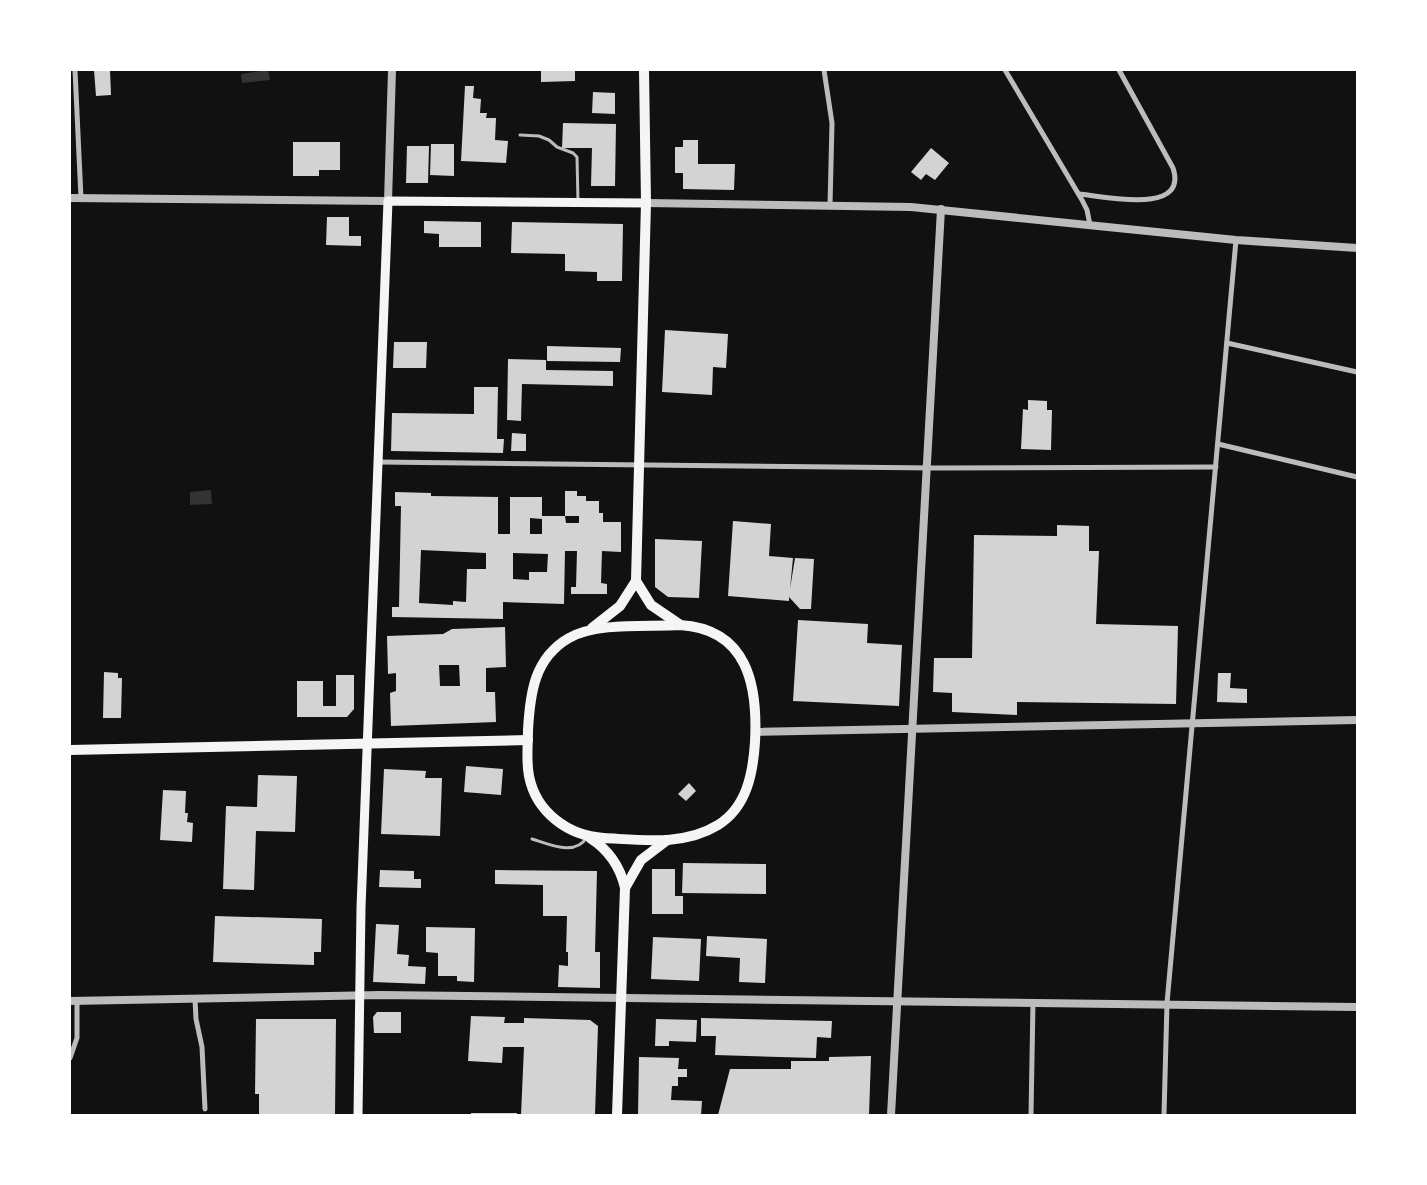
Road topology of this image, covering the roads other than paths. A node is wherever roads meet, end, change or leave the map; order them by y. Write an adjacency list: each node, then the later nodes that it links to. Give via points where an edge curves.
1 (75, 70): 10 (street)
2 (392, 70): 11 (street)
3 (644, 70): 13 (main road)
4 (824, 70): 14 (street, via 832,122)
5 (1005, 70): 8 (street)
6 (1119, 70): 8 (street, via 1173,168 1174,184 1168,194 1154,200)
7 (520, 135): 12 (lane, via 544,138 577,157)
8 (1079, 194): 16 (street)
9 (70, 198): 10 (street)
10 (81, 198): 11 (street)
11 (388, 201): 12 (main road); 22 (main road)
12 (578, 202): 13 (main road)
13 (646, 203): 14 (street); 23 (main road)
14 (830, 205): 15 (street)
15 (941, 209): 16 (street); 24 (street)
16 (1090, 225): 17 (street)
17 (1236, 240): 18 (street); 19 (street)
18 (1357, 248)
19 (1227, 343): 20 (street); 21 (street)
20 (1357, 372)
21 (1218, 444): 25 (street); 26 (street)
22 (379, 462): 23 (street); 35 (main road)
23 (639, 465): 24 (street); 27 (main road)
24 (926, 468): 25 (street); 32 (street)
25 (1216, 468): 31 (street)
26 (1357, 477)
27 (636, 581): 28 (main road, via 651,605); 29 (main road, via 620,606 601,624)
28 (680, 625): 29 (main road); 33 (main road, via 695,626 712,633 731,646 742,659 755,692)
29 (589, 630): 34 (main road, via 558,646 539,670 531,692)
30 (1357, 720): 31 (street)
31 (1194, 723): 32 (street); 47 (street)
32 (912, 729): 33 (street); 45 (street)
33 (756, 732): 39 (main road, via 750,780 735,809 720,824 707,831)
34 (528, 740): 35 (main road); 37 (main road, via 529,774 538,801 563,826)
35 (366, 743): 36 (main road); 41 (main road)
36 (70, 750)
37 (587, 836): 38 (lane, via 579,846 570,848); 39 (main road); 40 (main road, via 613,858)
38 (532, 839)
39 (667, 840): 40 (main road, via 641,860)
40 (625, 888): 43 (main road)
41 (359, 995): 42 (street); 43 (street); 51 (main road)
42 (195, 999): 44 (street); 50 (street, via 202,1046)
43 (621, 1000): 45 (street); 52 (main road)
44 (74, 1001): 49 (street, via 77,1038)
45 (896, 1002): 46 (street); 53 (street)
46 (1032, 1002): 47 (street); 54 (street)
47 (1168, 1003): 48 (street); 55 (street)
48 (1357, 1007)
49 (70, 1058)
50 (205, 1109)
51 (358, 1115)
52 (617, 1115)
53 (891, 1115)
54 (1031, 1115)
55 (1164, 1115)

